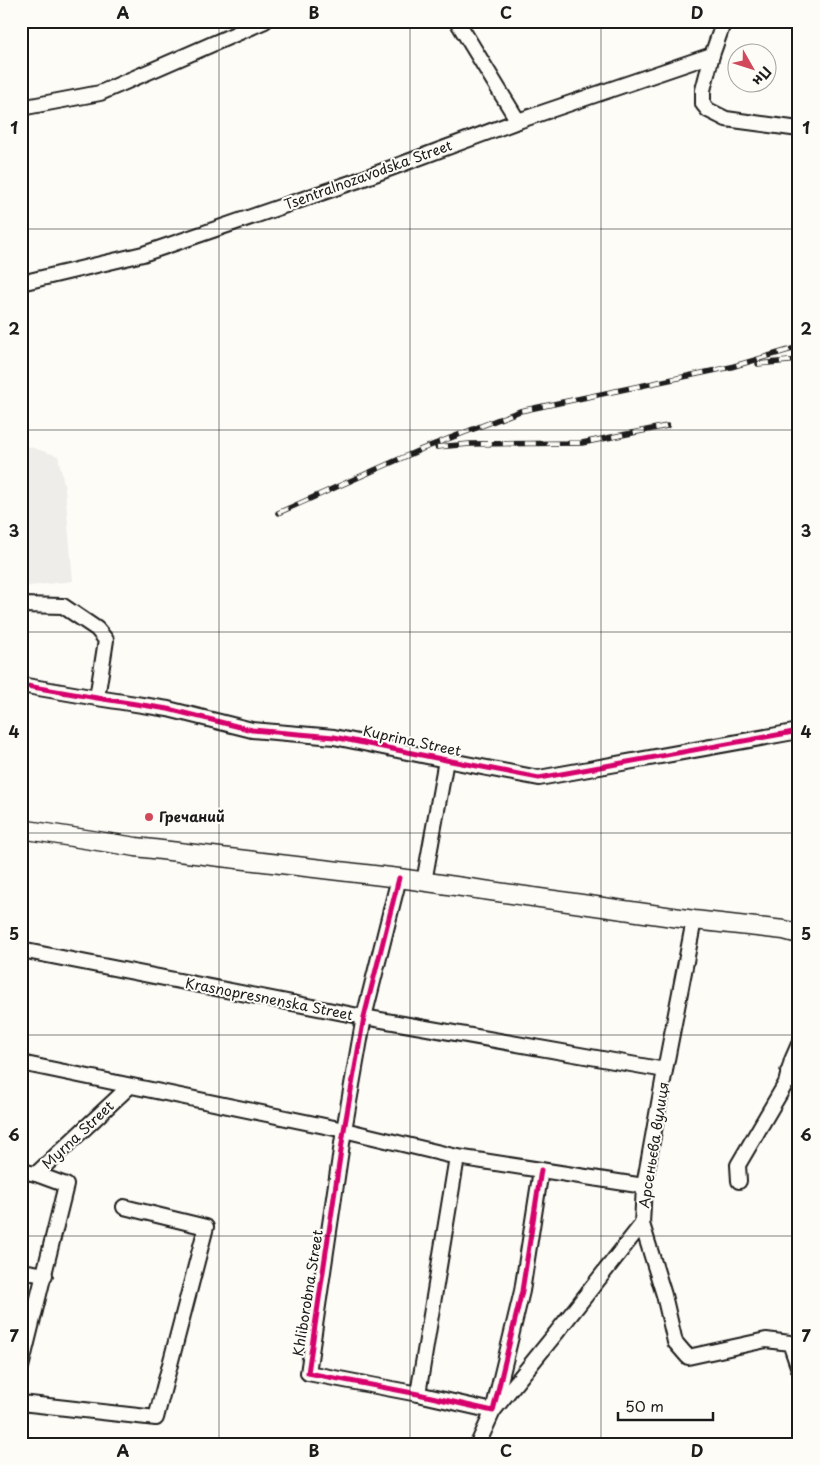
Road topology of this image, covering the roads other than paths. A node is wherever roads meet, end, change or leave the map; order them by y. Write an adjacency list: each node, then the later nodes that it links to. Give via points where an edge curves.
1 (264, 21): 5 (street, via 100,93)
2 (457, 21): 6 (street)
3 (724, 21): 4 (street)
4 (712, 55): 6 (street, Tsentralnozavodska Street); 7 (street, via 703,90 703,104 708,110 726,119)
5 (21, 108)
6 (518, 121): 8 (street, Tsentralnozavodska Street, via 143,254)
7 (799, 129)
8 (21, 283)
9 (21, 605): 11 (street, via 63,606 102,634 106,640)
10 (21, 684): 11 (street, Kuprina Street)
11 (97, 698): 13 (street, Kuprina Street, via 168,709 252,730 334,736)
12 (799, 731): 13 (street, Kuprina Street, via 539,778)
13 (446, 760): 16 (street)
14 (21, 829): 15 (main road, via 136,847)
15 (399, 878): 16 (main road); 20 (street, Khliborobna Street)
16 (424, 882): 17 (main road)
17 (694, 920): 18 (main road); 23 (street, Арсеньєва вулиця)
18 (799, 934)
19 (21, 950): 20 (street, Krasnopresnenska Street)
20 (364, 1017): 23 (street, Krasnopresnenska Street); 27 (street, Khliborobna Street)
21 (799, 1044): 24 (street)
22 (21, 1063): 25 (street)
23 (665, 1070): 33 (street, Арсеньєва вулиця)
24 (788, 1072): 26 (street); 32 (street, via 786,1083 738,1165)
25 (130, 1086): 27 (street); 31 (street, Myrna Street)
26 (799, 1086)
27 (344, 1130): 28 (street); 40 (street, Khliborobna Street, via 308,1373)
28 (457, 1157): 29 (street); 40 (street)
29 (541, 1170): 33 (street); 42 (street, via 522,1291)
30 (21, 1171): 31 (street, Myrna Street)
31 (36, 1174): 37 (street, via 66,1184)
32 (739, 1181)
33 (644, 1186): 35 (street, Арсеньєва вулиця)
34 (124, 1207): 41 (street, via 206,1226 156,1418)
35 (642, 1224): 39 (street, via 675,1342 688,1357 766,1340 790,1343); 42 (street, Арсеньєва вулиця)
36 (21, 1271): 37 (street)
37 (45, 1276): 38 (street)
38 (21, 1367)
39 (799, 1369)
40 (418, 1394): 42 (street, Khliborobna Street)
41 (21, 1403)
42 (493, 1411): 43 (street)
43 (478, 1444)

